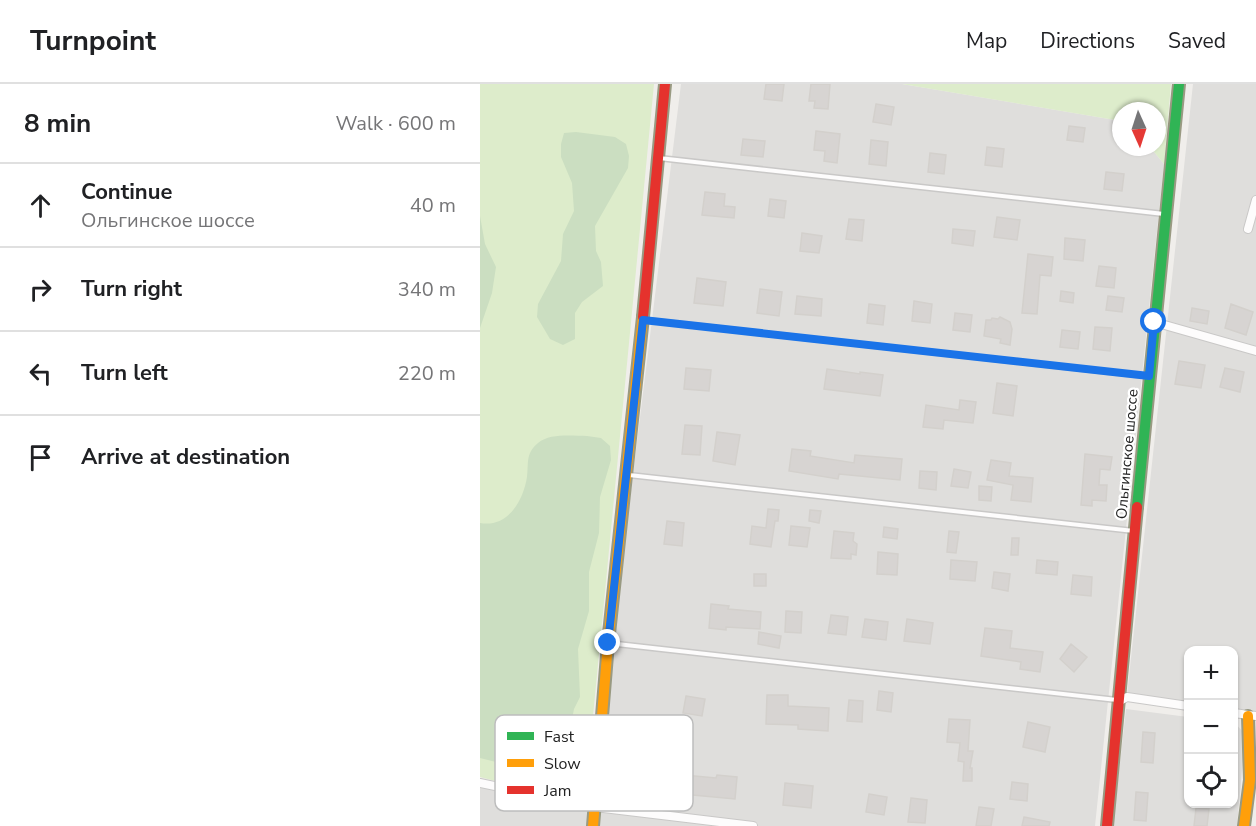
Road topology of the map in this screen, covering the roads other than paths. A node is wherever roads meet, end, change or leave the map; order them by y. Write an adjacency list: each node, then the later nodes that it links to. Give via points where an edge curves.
1 (665, 84): 3 (street)
2 (1179, 84): 5 (street, Ольгинское шоссе)
3 (659, 158): 5 (lane); 7 (street)
4 (1256, 200): 6 (street)
5 (1165, 214): 8 (street, Ольгинское шоссе)
6 (1248, 229)
7 (643, 320): 10 (lane); 11 (street)
8 (1154, 322): 9 (street); 10 (street, Ольгинское шоссе)
9 (1256, 351)
10 (1149, 376): 12 (street, Ольгинское шоссе)
11 (625, 475): 12 (lane); 13 (street)
12 (1135, 531): 14 (street, Ольгинское шоссе)
13 (608, 643): 14 (lane); 16 (street)
14 (1120, 700): 15 (street, via 1128,697); 26 (street, Ольгинское шоссе)
15 (1184, 705)
16 (602, 715)
17 (1252, 716): 18 (street)
18 (1253, 781): 27 (street)
19 (480, 783): 20 (street)
20 (495, 786)
21 (595, 811): 24 (street)
22 (620, 811): 23 (street)
23 (694, 823): 25 (street)
24 (593, 826)
25 (753, 826)
26 (1107, 826)
27 (1244, 826)

